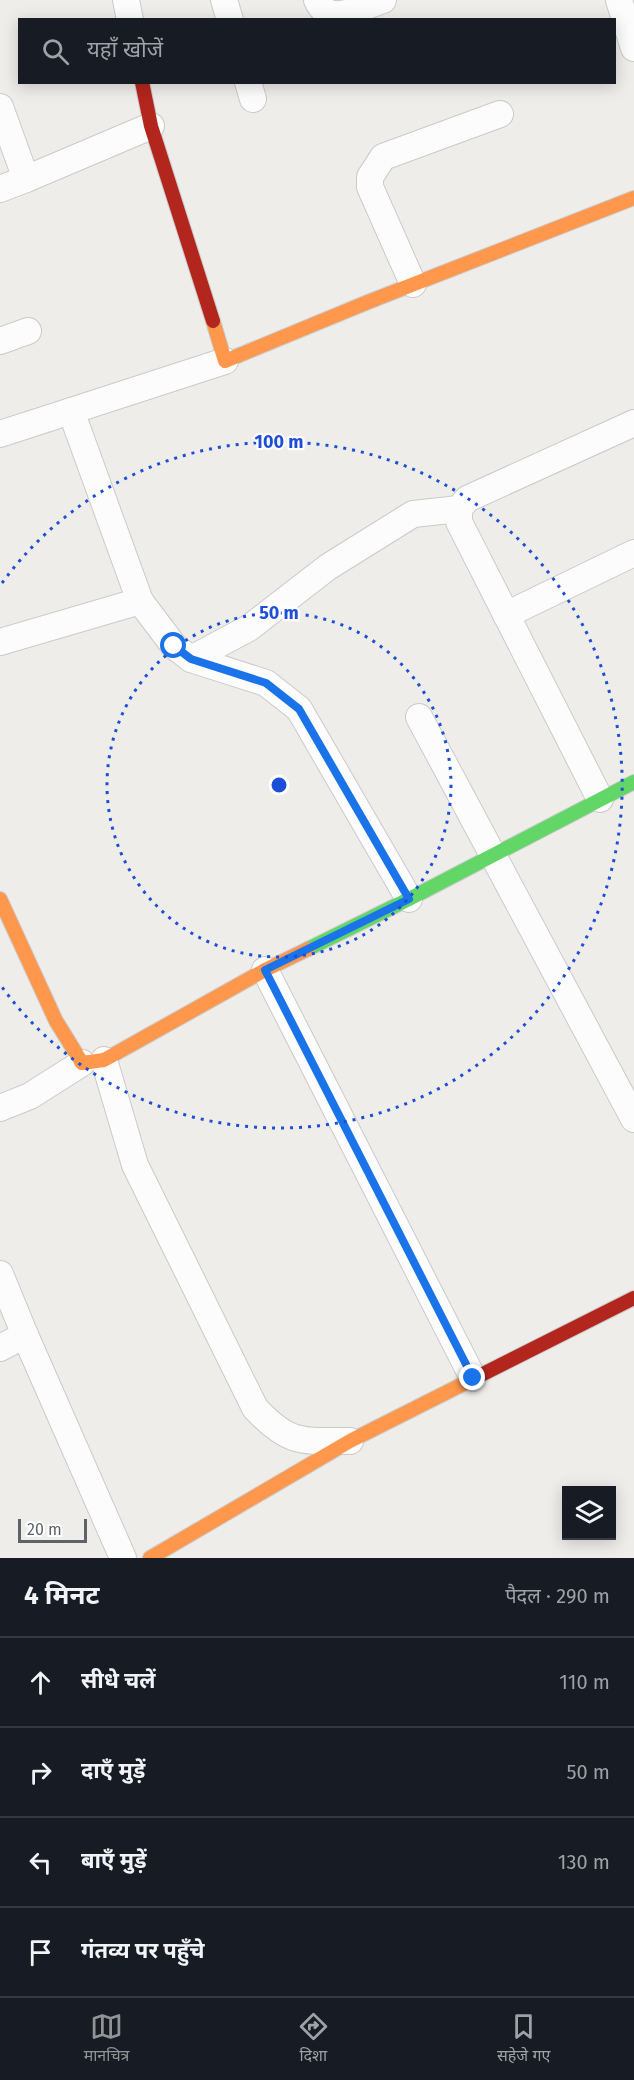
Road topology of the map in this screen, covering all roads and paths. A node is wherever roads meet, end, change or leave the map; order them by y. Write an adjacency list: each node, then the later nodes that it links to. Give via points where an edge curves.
1 (126, 0): 6 (street)
2 (224, 0): 7 (street)
3 (318, 0): 4 (street, via 320,7 336,16)
4 (383, 0)
5 (619, 0): 8 (street)
6 (130, 18)
7 (229, 18)
8 (634, 48)
9 (142, 84): 12 (street)
10 (0, 107): 13 (street)
11 (500, 114): 16 (street, via 383,158 370,177 370,187)
12 (151, 126): 13 (street); 19 (street)
13 (26, 178): 14 (street)
14 (0, 189)
15 (634, 198): 16 (street)
16 (413, 284): 19 (street)
17 (28, 331): 18 (street)
18 (0, 341)
19 (225, 361): 20 (street)
20 (70, 411): 22 (street); 25 (street)
21 (634, 423): 23 (street, via 467,499)
22 (0, 434)
23 (459, 509): 26 (street, via 459,522); 28 (street, via 413,514 328,567 249,628)
24 (634, 553): 26 (street)
25 (140, 601): 27 (street); 28 (street, via 174,646)
26 (506, 615): 31 (street)
27 (0, 642)
28 (191, 659): 34 (street, via 266,683 299,709)
29 (419, 717): 32 (street)
30 (634, 782): 31 (street)
31 (600, 799): 32 (street)
32 (493, 855): 34 (street); 38 (street)
33 (0, 899): 36 (street, via 56,1021)
34 (409, 899): 35 (street)
35 (265, 970): 36 (street); 43 (street)
36 (93, 1061): 37 (street); 44 (street, via 135,1165 255,1408 272,1426 290,1437)
37 (0, 1108)
38 (634, 1119)
39 (0, 1274): 41 (street)
40 (634, 1298): 43 (street)
41 (25, 1335): 42 (street); 45 (street)
42 (0, 1348)
43 (473, 1378): 44 (street)
44 (350, 1441): 46 (street)
45 (123, 1558)
46 (150, 1558)

